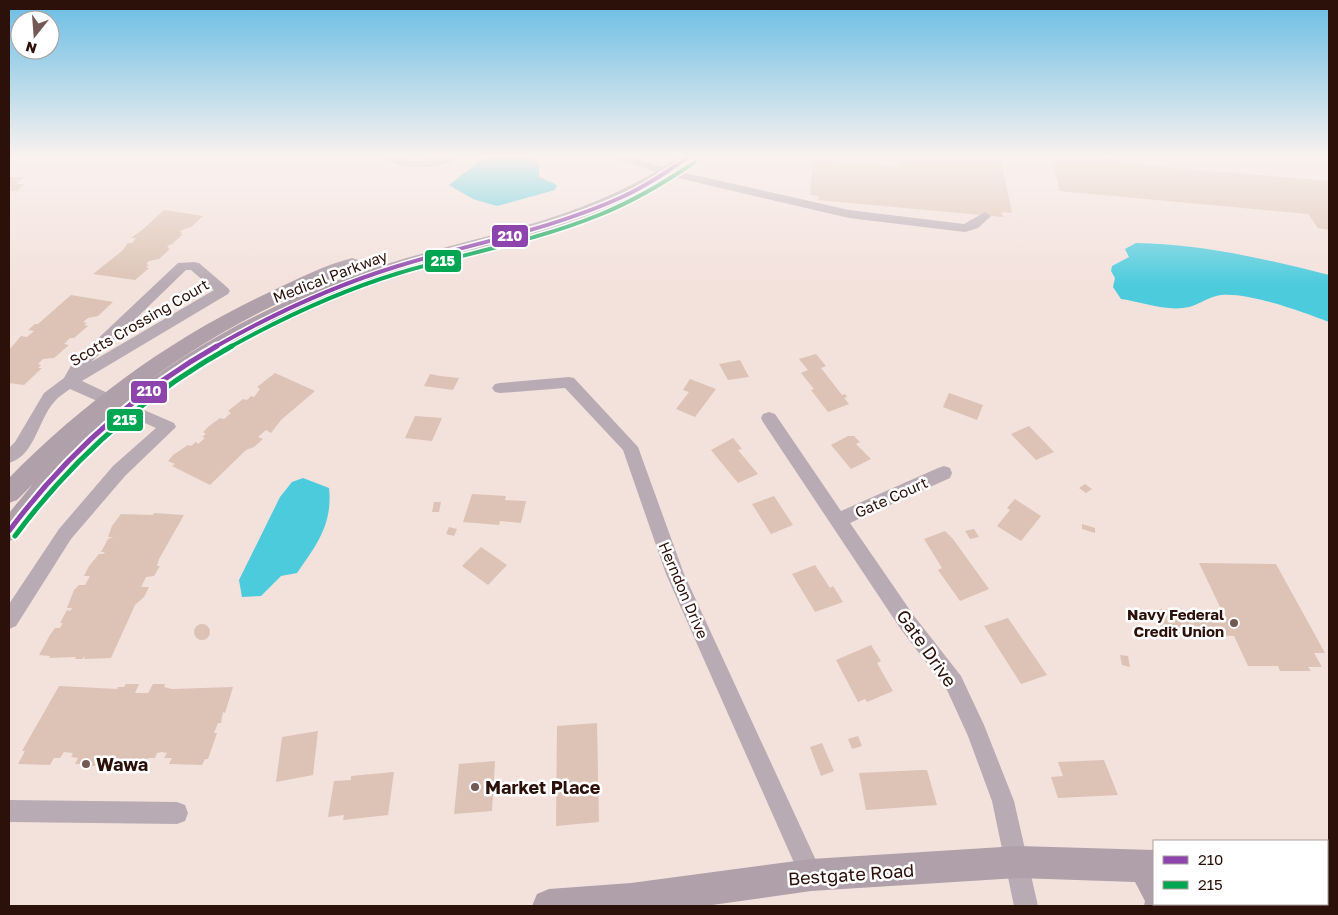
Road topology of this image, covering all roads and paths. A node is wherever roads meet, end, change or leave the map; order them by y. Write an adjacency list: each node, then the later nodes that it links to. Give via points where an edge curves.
1 (590, 199): 7 (main road, Medical Parkway, via 414,245 301,283 224,322)
2 (620, 199): 8 (main road, Medical Parkway, via 586,214 396,266 315,295 212,350)
3 (791, 199): 4 (street, via 858,216 965,228)
4 (985, 216)
5 (69, 382): 5 (street, Scotts Crossing Court, via 78,366 182,266 194,266 223,291); 7 (street, Scotts Crossing Court); 10 (street, via 49,397 21,446)
6 (500, 388): 20 (street, Herndon Drive, via 569,382 630,447 675,574)
7 (109, 400): 12 (main road, Medical Parkway, via 31,468)
8 (128, 409): 14 (main road, Medical Parkway, via 64,465); 15 (street, via 168,427 119,471 65,534)
9 (768, 418): 13 (street, Gate Drive)
10 (9, 456)
11 (944, 473): 13 (street, Gate Court)
12 (9, 493)
13 (838, 520): 18 (street, Gate Drive, via 954,683 978,732 1004,801)
14 (9, 531)
15 (9, 620)
16 (9, 811): 17 (street)
17 (177, 813)
18 (1018, 862): 19 (main road, Bestgate Road); 20 (main road, Bestgate Road); 22 (street, Gate Drive)
19 (1151, 873)
20 (811, 875): 21 (main road, Bestgate Road, via 631,900)
21 (549, 906)
22 (1026, 906)

